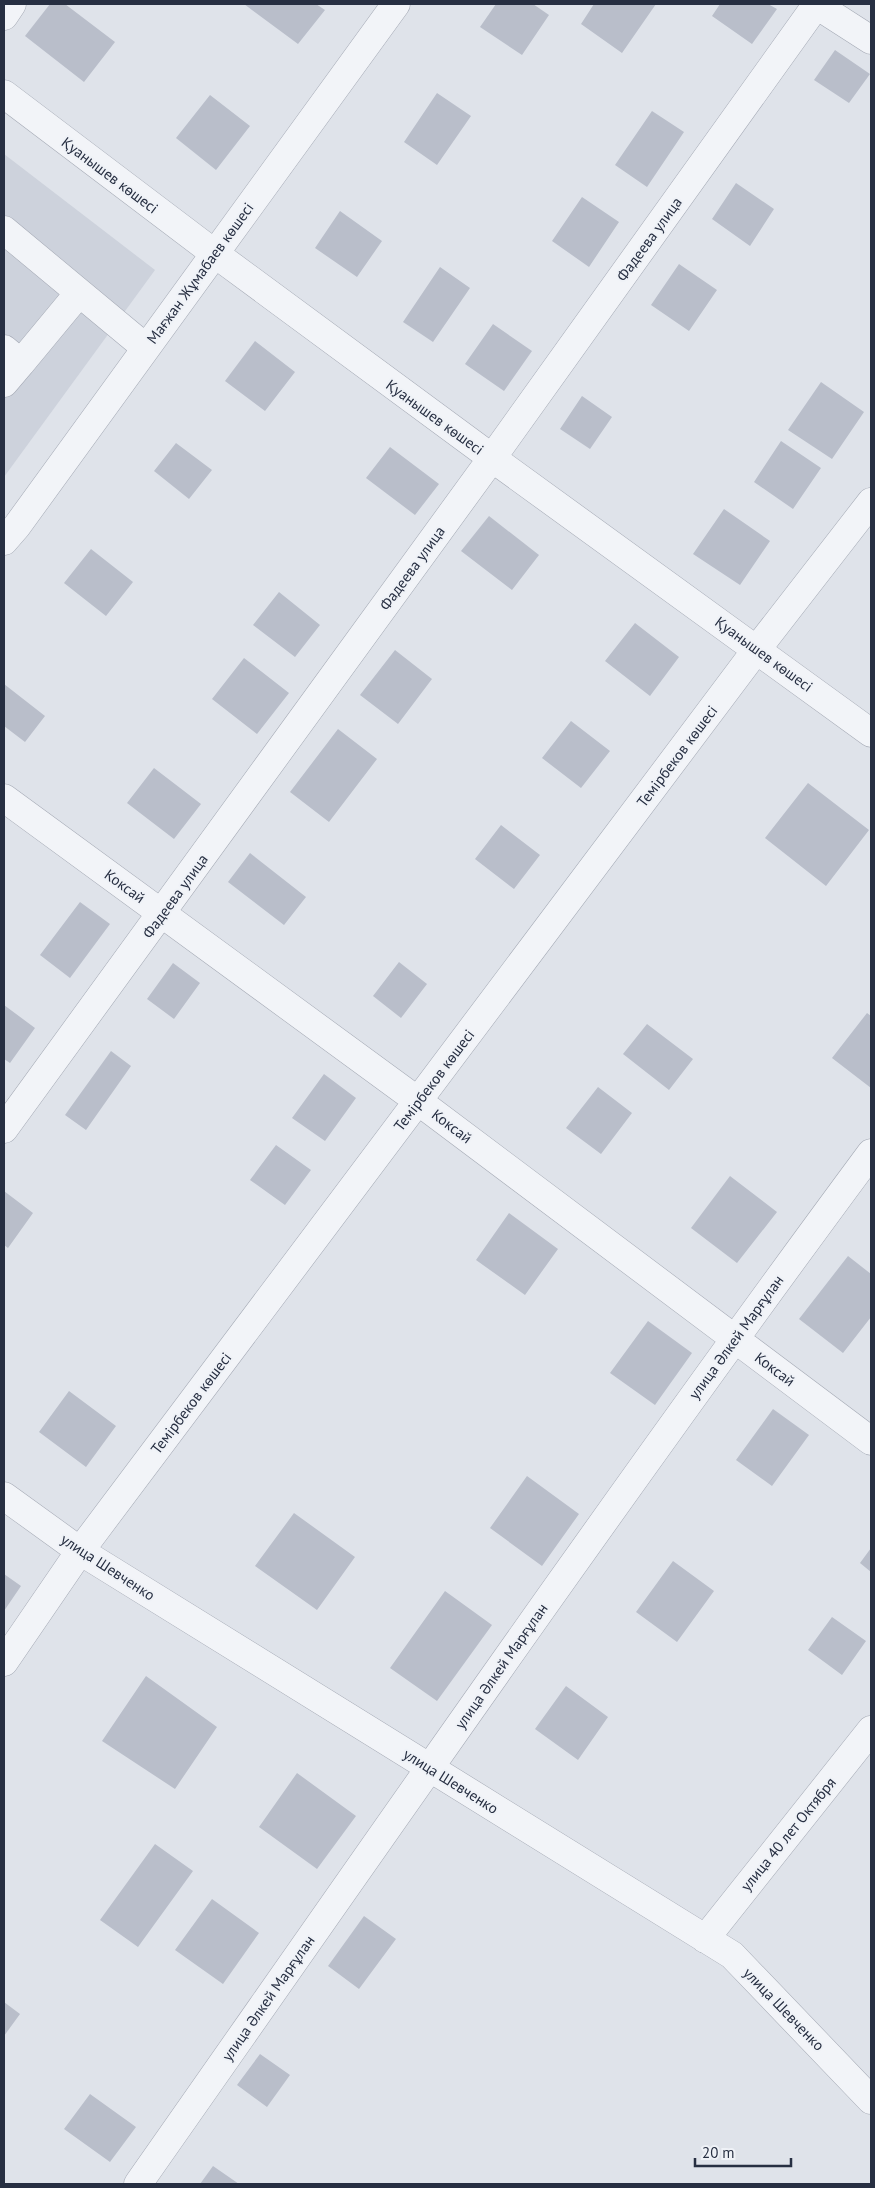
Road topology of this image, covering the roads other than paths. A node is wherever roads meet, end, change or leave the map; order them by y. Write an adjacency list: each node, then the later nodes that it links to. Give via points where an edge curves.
1 (12, 4): 4 (street)
2 (396, 4): 8 (street, Мағжан Жұмабаев көшесі)
3 (816, 4): 5 (street); 12 (street, Фадеева улица)
4 (4, 16)
5 (871, 40)
6 (4, 94): 8 (street, Қуанышев көшесі)
7 (4, 230): 9 (street)
8 (214, 253): 10 (street, Мағжан Жұмабаев көшесі); 12 (street, Қуанышев көшесі)
9 (79, 292): 10 (street); 11 (street)
10 (146, 348): 14 (street, Мағжан Жұмабаев көшесі)
11 (9, 365)
12 (492, 458): 15 (street, Қуанышев көшесі); 18 (street, Фадеева улица)
13 (871, 502): 15 (street, Темірбеков көшесі)
14 (4, 541)
15 (758, 649): 16 (street, Қуанышев көшесі); 19 (street, Темірбеков көшесі)
16 (871, 733)
17 (4, 798): 18 (street, Коксай)
18 (162, 914): 19 (street, Коксай); 20 (street, Фадеева улица)
19 (418, 1101): 22 (street, Коксай); 25 (street, Темірбеков көшесі)
20 (4, 1129)
21 (871, 1153): 22 (street, улица Әлкей Марғұлан)
22 (734, 1338): 23 (street, Коксай); 28 (street, улица Әлкей Марғұлан)
23 (871, 1441)
24 (4, 1496): 25 (street, улица Шевченко)
25 (80, 1551): 26 (street, Темірбеков көшесі); 28 (street, улица Шевченко)
26 (4, 1662)
27 (871, 1730): 29 (street, улица 40 лет Октября)
28 (429, 1768): 29 (street, улица Шевченко); 31 (street, улица Әлкей Марғұлан)
29 (705, 1938): 30 (street, улица Шевченко, via 732,1955)
30 (868, 2090)
31 (138, 2184)

